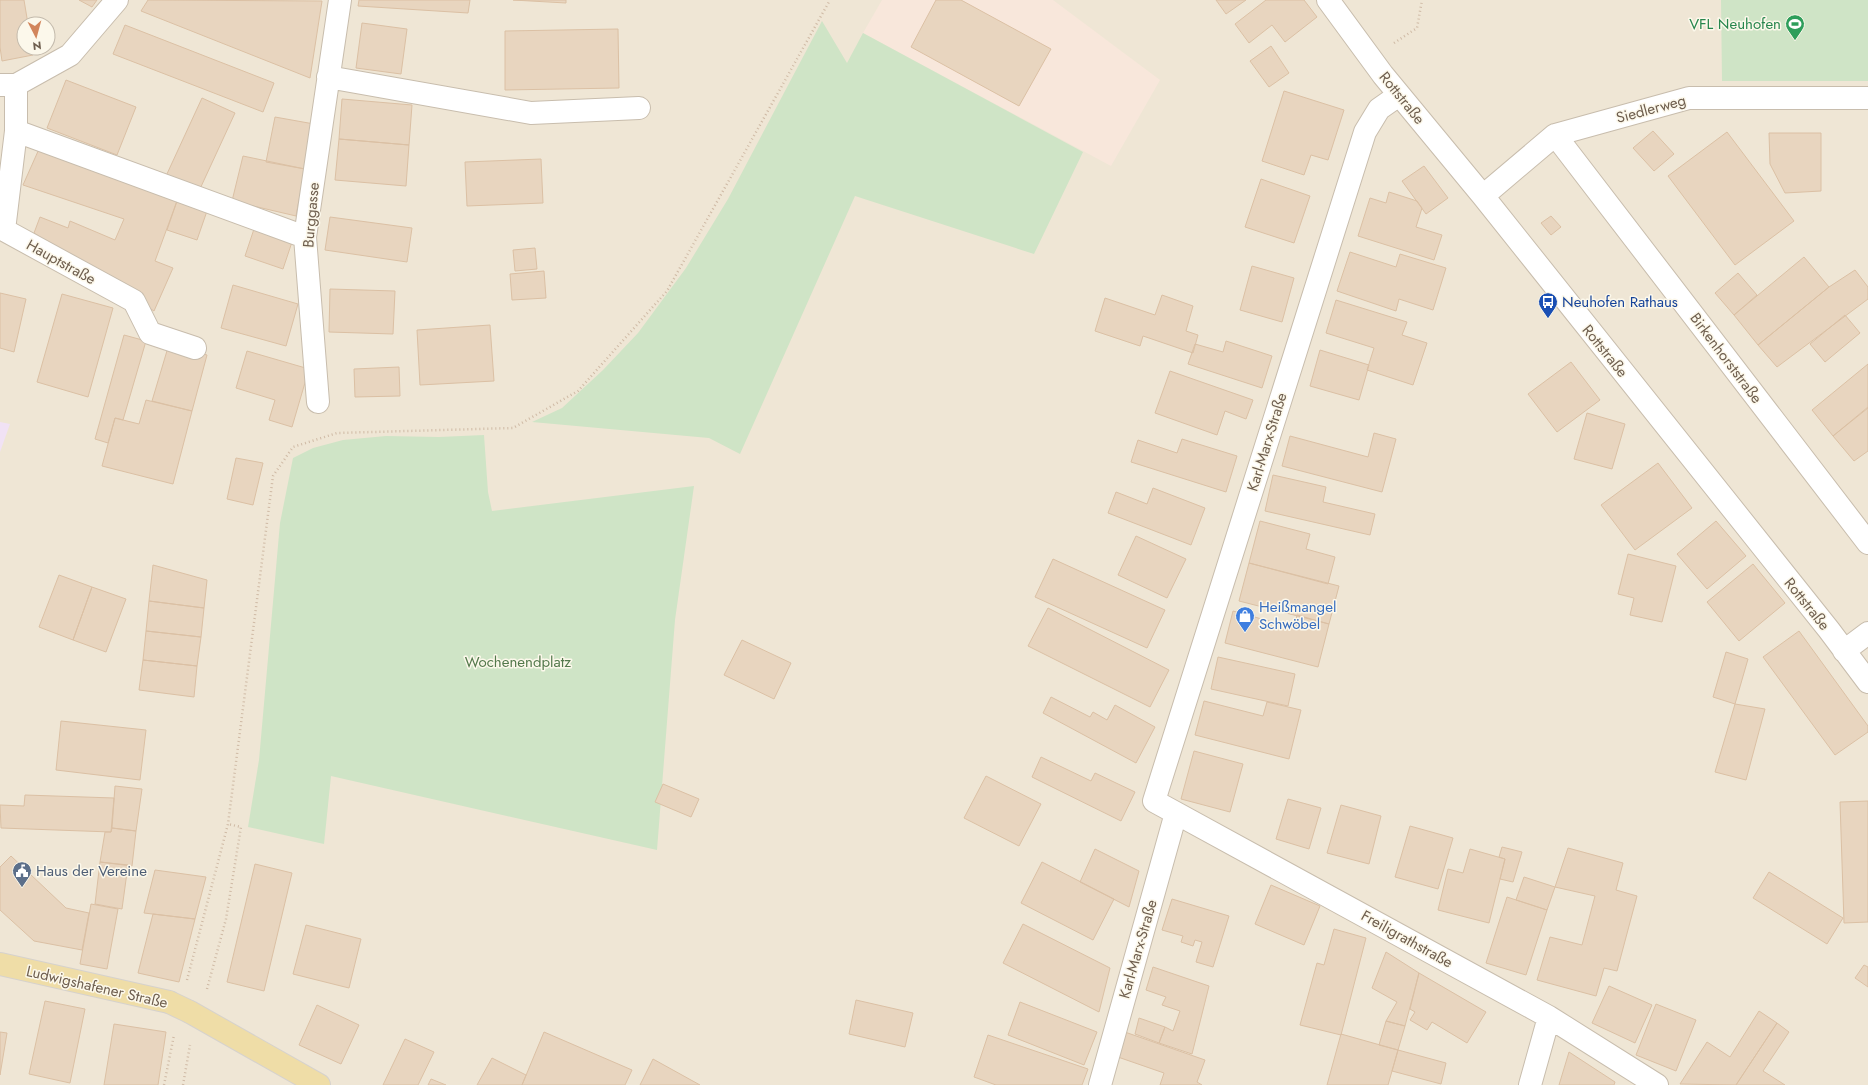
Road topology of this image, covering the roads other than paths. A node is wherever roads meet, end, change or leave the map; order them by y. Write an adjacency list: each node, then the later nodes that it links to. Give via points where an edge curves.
1 (117, 0): 5 (street, Hauptstraße, via 70,55)
2 (340, 0): 4 (street, Burggasse)
3 (1328, 0): 6 (street, Rottstraße)
4 (328, 77): 8 (street, via 531,113); 12 (street, Burggasse)
5 (8, 85): 9 (street, Hauptstraße)
6 (1399, 95): 11 (street, Rottstraße); 19 (street, Karl-Marx-Straße, via 1380,109 1365,132)
7 (1868, 98): 10 (street, Siedlerweg, via 1689,98)
8 (639, 108)
9 (16, 131): 12 (street); 13 (street, Hauptstraße, via 4,230 134,301 150,333)
10 (1555, 134): 11 (street, Siedlerweg); 15 (street, Birkenhorststraße)
11 (1483, 196): 17 (street, Rottstraße)
12 (305, 237): 14 (street, Burggasse)
13 (195, 348)
14 (318, 402)
15 (1868, 543)
16 (1868, 633): 17 (street)
17 (1844, 651): 18 (street, Rottstraße)
18 (1868, 682)
19 (1154, 801): 20 (street, Freiligrathstraße)
20 (1176, 813): 22 (street, Freiligrathstraße); 24 (street, Karl-Marx-Straße)
21 (0, 964): 23 (main road, Ludwigshafener Straße, bridge, via 169,1002)
22 (1548, 1017): 25 (street); 26 (street, Freiligrathstraße)
23 (319, 1085)
24 (1100, 1085)
25 (1530, 1085)
26 (1656, 1085)

